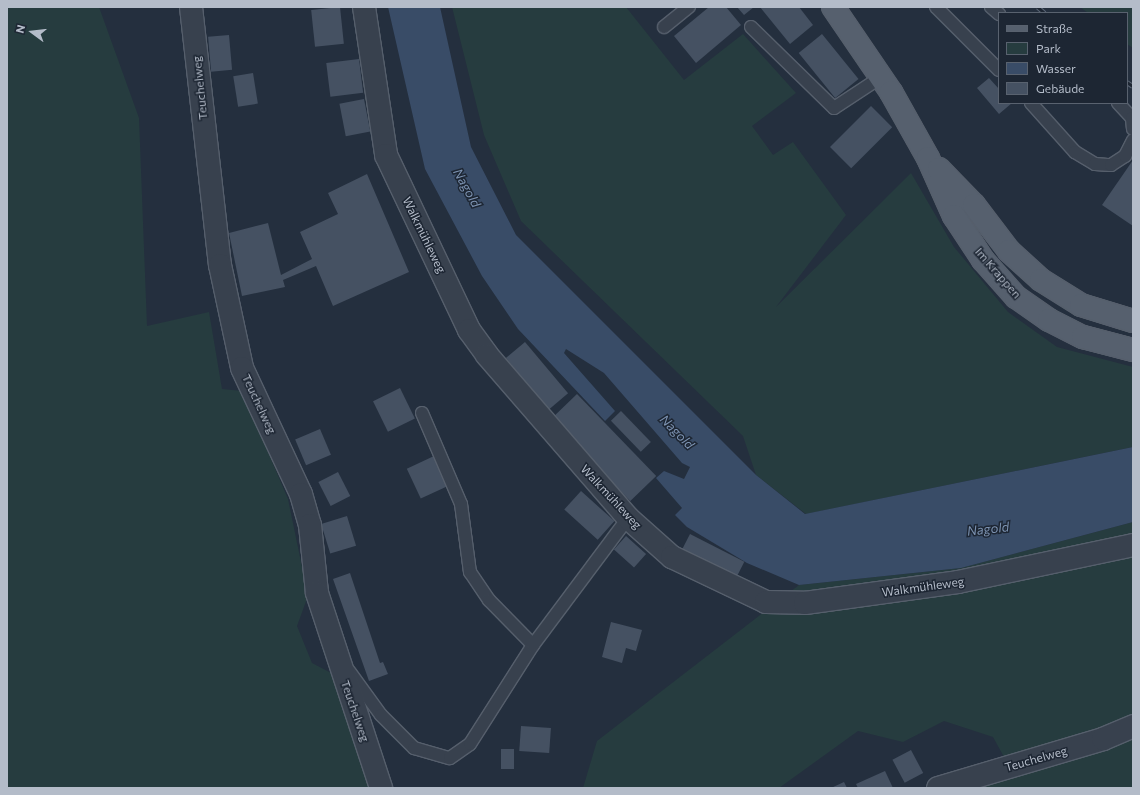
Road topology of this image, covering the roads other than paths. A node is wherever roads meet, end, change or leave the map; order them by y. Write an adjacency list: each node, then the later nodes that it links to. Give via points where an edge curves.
1 (191, 7): 21 (street, Teuchelweg, via 220,265 242,368 301,494 310,525 317,592)
2 (364, 7): 18 (street, Walkmühleweg, via 386,155 469,330 487,355)
3 (690, 7): 6 (lane)
4 (833, 7): 9 (main road, Im Krappen)
5 (936, 7): 8 (lane)
6 (664, 27)
7 (751, 27): 9 (lane, via 834,108)
8 (998, 69)
9 (881, 77): 14 (main road, Im Krappen)
10 (1032, 104): 13 (lane, via 1075,152 1095,164 1111,165 1125,156)
11 (1119, 104): 12 (lane, via 1132,118)
12 (1133, 129)
13 (1133, 140)
14 (928, 158): 15 (main road, Im Krappen, via 974,205 1009,251 1041,280 1081,305); 16 (main road, Im Krappen, via 954,216 983,260 1016,297 1049,320 1083,337)
15 (1133, 321)
16 (1133, 350)
17 (422, 413): 20 (lane, via 461,504 470,572 489,600)
18 (628, 518): 19 (street, Walkmühleweg, via 672,557 766,602 805,603 958,582); 20 (lane)
19 (1133, 545)
20 (533, 645): 21 (lane, via 470,744 450,758 414,748 381,715)
21 (336, 654): 23 (street, Teuchelweg)
22 (1133, 726): 24 (street, Teuchelweg, via 1103,739)
23 (381, 788)
24 (938, 788)

